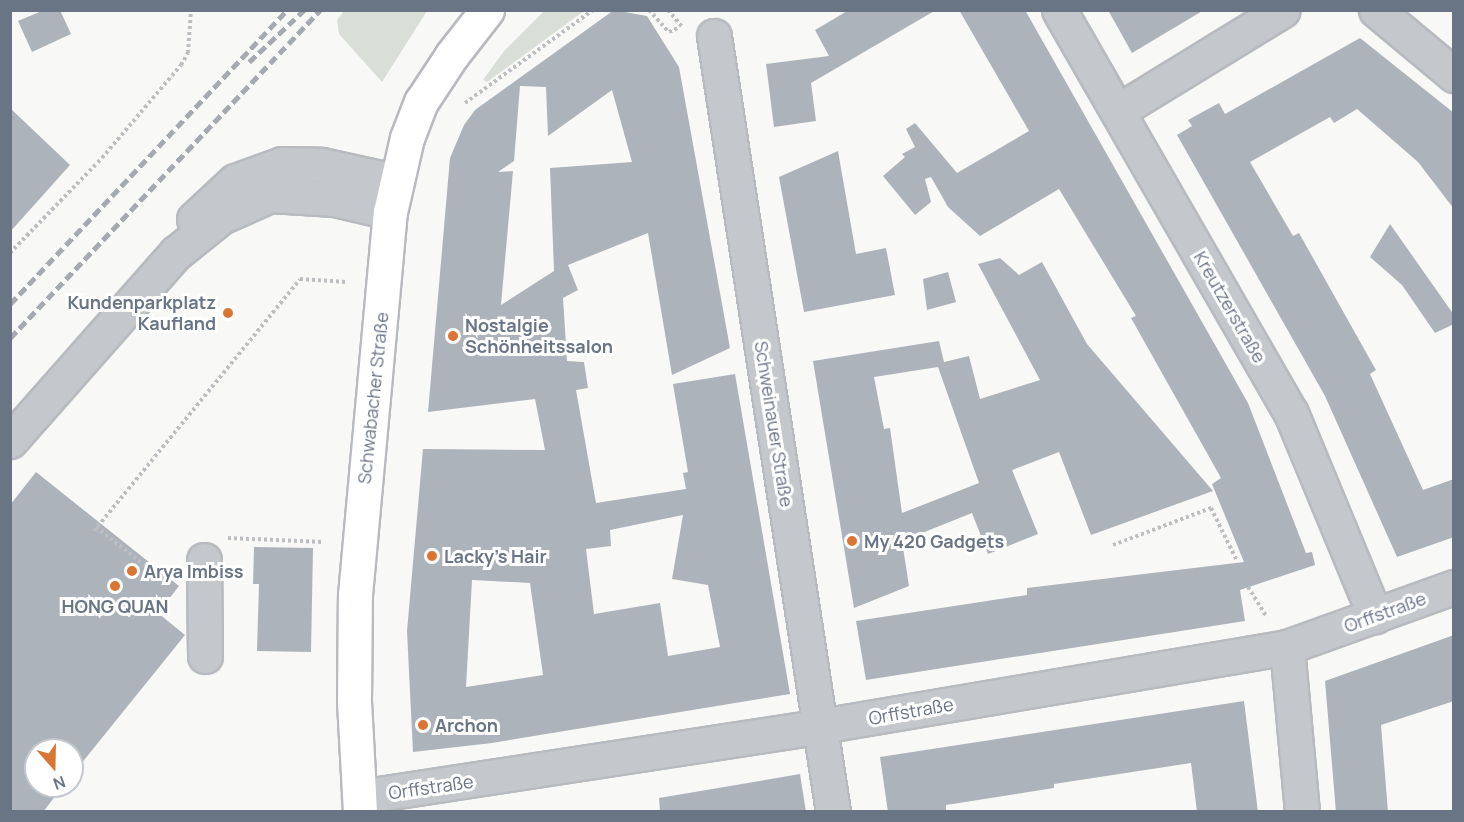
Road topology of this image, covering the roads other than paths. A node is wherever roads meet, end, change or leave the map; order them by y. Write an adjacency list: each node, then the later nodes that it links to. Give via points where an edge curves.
1 (487, 10): 8 (main road, Schwabacher Straße, via 422,102)
2 (1059, 10): 7 (street, Kreutzerstraße)
3 (1282, 10): 7 (street)
4 (1376, 10): 6 (street)
5 (714, 36): 15 (street, Schweinauer Straße)
6 (1454, 75)
7 (1118, 111): 12 (street, Kreutzerstraße, via 1291,413)
8 (392, 196): 9 (street, via 334,199 270,195 221,217 176,253 106,337 87,351); 16 (main road, Schwabacher Straße, via 355,595)
9 (10, 441)
10 (213, 549): 14 (street)
11 (1454, 587): 12 (street, Orffstraße)
12 (1375, 616): 13 (street, Orffstraße)
13 (1287, 647): 15 (street, Orffstraße); 18 (street)
14 (205, 656)
15 (821, 726): 16 (street, Orffstraße); 17 (street, Schweinauer Straße)
16 (360, 804)
17 (833, 812)
18 (1302, 812)

